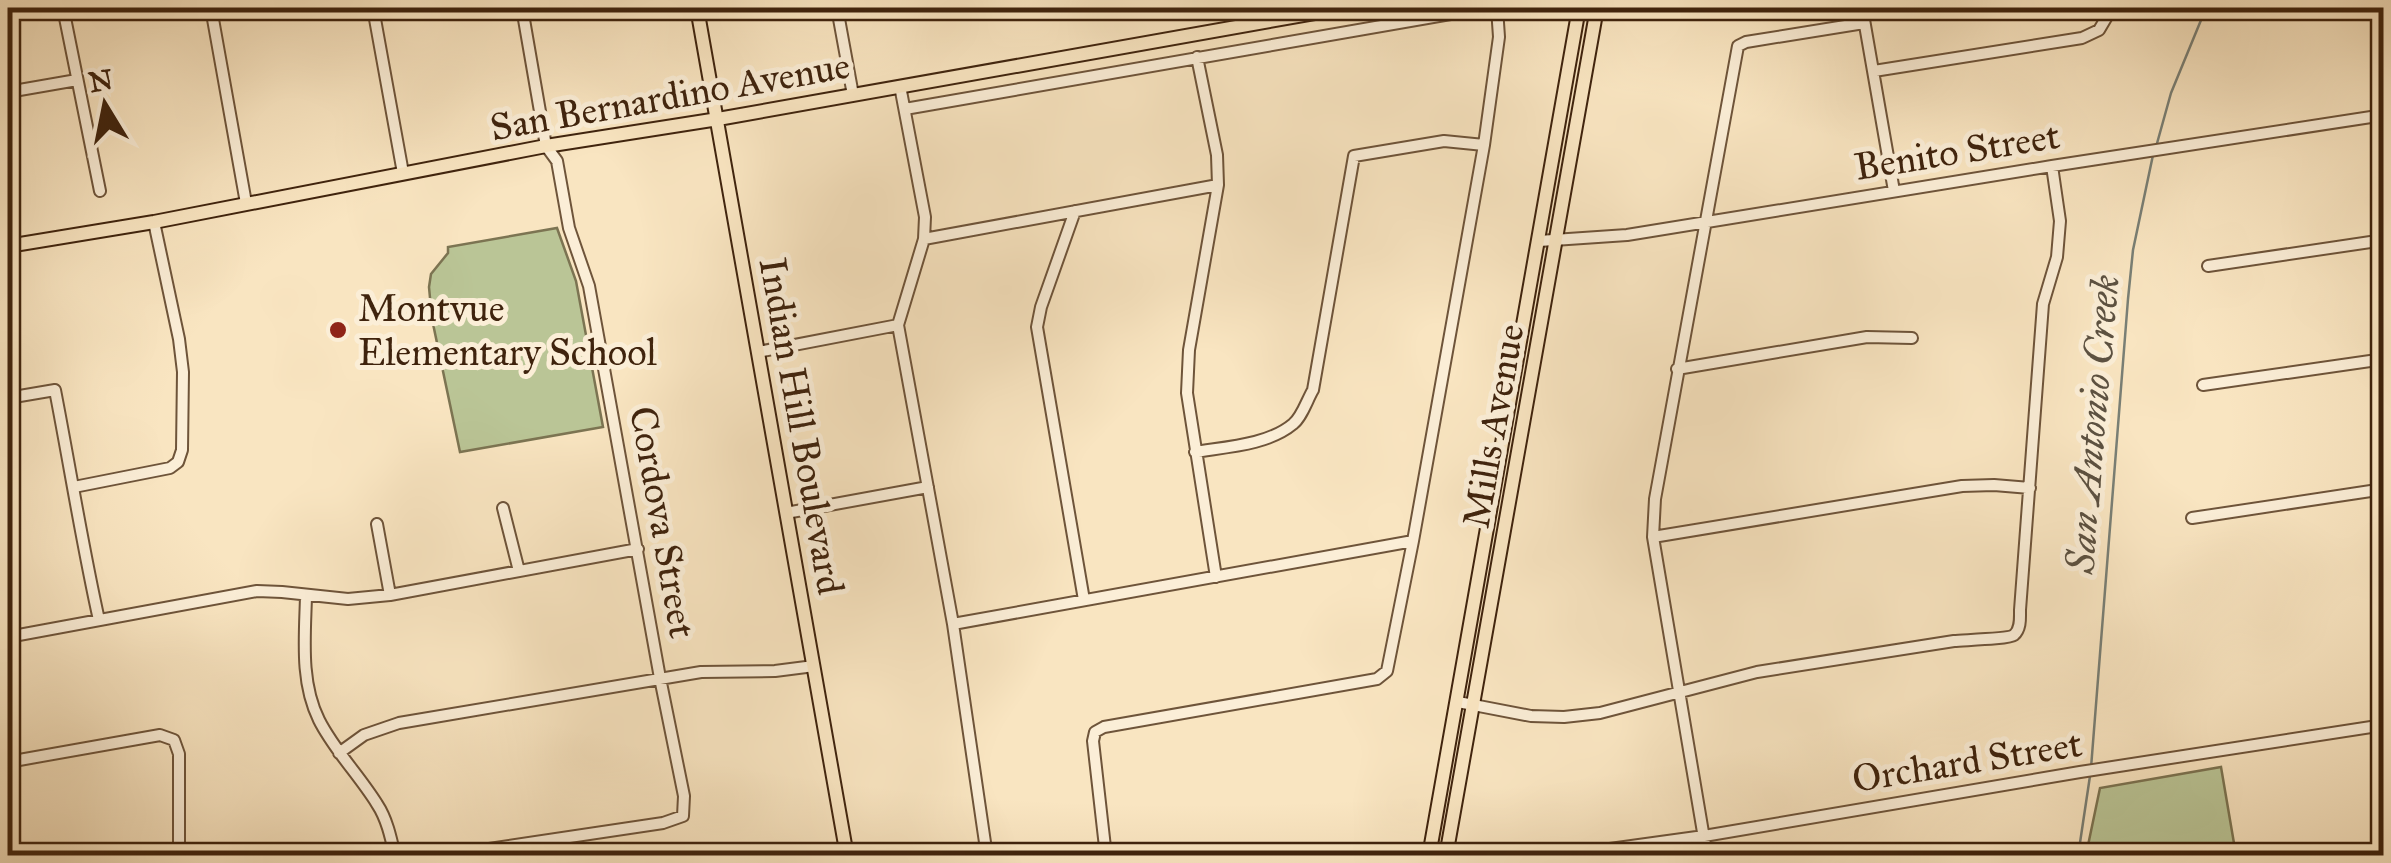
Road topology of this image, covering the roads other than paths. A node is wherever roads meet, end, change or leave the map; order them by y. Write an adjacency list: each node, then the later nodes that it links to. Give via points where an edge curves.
1 (64, 8): 18 (street)
2 (211, 8): 32 (street)
3 (373, 8): 28 (street)
4 (522, 8): 26 (street, Cordova Street)
5 (697, 8): 24 (main road, Indian Hill Boulevard)
6 (837, 8): 21 (street)
7 (1344, 8): 14 (main road, San Bernardino Avenue)
8 (1485, 8): 16 (street)
9 (1497, 8): 25 (street)
10 (1579, 8): 37 (main road, Mills Avenue)
11 (1596, 8): 38 (main road, Mills Avenue)
12 (1862, 8): 15 (street)
13 (2112, 8): 17 (street, via 2099,30 2082,38)
14 (1307, 10): 19 (main road, San Bernardino Avenue)
15 (1864, 23): 17 (street); 34 (street, via 1738,46)
16 (1197, 57): 22 (street); 29 (street)
17 (1874, 71): 31 (street)
18 (78, 80): 20 (street); 30 (street)
19 (900, 86): 21 (main road, San Bernardino Avenue); 22 (street)
20 (8, 92)
21 (853, 95): 24 (main road, San Bernardino Avenue)
22 (905, 110): 36 (street)
23 (2384, 115): 27 (street, Benito Street)
24 (718, 119): 26 (main road, San Bernardino Avenue); 44 (main road, Indian Hill Boulevard)
25 (1484, 145): 49 (street, via 1444,140 1354,156 1313,390 1296,422 1255,442); 59 (street)
26 (546, 146): 28 (main road, San Bernardino Avenue); 60 (street, Cordova Street, via 557,161 589,286)
27 (2052, 166): 31 (street, Benito Street); 52 (street, via 2060,221 2043,304)
28 (403, 173): 32 (main road, San Bernardino Avenue)
29 (1218, 185): 33 (street); 49 (street, via 1189,350)
30 (100, 191)
31 (1894, 191): 34 (street, Benito Street)
32 (246, 203): 35 (main road, San Bernardino Avenue)
33 (1075, 211): 36 (street); 65 (street, via 1037,327)
34 (1704, 221): 38 (street, Benito Street); 46 (street)
35 (154, 222): 40 (main road, San Bernardino Avenue); 50 (street, via 183,372 182,450 170,468)
36 (924, 239): 42 (street)
37 (1539, 240): 38 (street, Benito Street); 72 (main road, Mills Avenue)
38 (1557, 240): 73 (main road, Mills Avenue)
39 (2384, 240): 41 (street)
40 (8, 246)
41 (2208, 266)
42 (898, 325): 44 (street); 51 (street)
43 (1912, 338): 46 (street, via 1867,337)
44 (758, 352): 55 (main road, Indian Hill Boulevard)
45 (2384, 359): 47 (street)
46 (1678, 369): 58 (street)
47 (2202, 386)
48 (8, 398): 50 (street, via 55,390)
49 (1195, 452): 62 (street)
50 (74, 487): 66 (street)
51 (928, 487): 55 (street); 67 (street)
52 (2030, 488): 58 (street, via 1962,486); 71 (street, via 2014,635 1757,672)
53 (2384, 489): 56 (street)
54 (503, 508): 61 (street)
55 (786, 513): 69 (main road, Indian Hill Boulevard)
56 (2192, 518)
57 (377, 524): 63 (street)
58 (1654, 537): 71 (street)
59 (1413, 541): 62 (street); 83 (street, via 1387,671 1377,679 1095,732)
60 (638, 549): 61 (street); 70 (street, Cordova Street)
61 (518, 572): 63 (street)
62 (1216, 577): 65 (street)
63 (390, 595): 64 (street)
64 (306, 596): 66 (street, via 258,592); 75 (street, via 308,688)
65 (1084, 600): 67 (street)
66 (99, 620): 68 (street)
67 (954, 624): 82 (street)
68 (8, 637)
69 (814, 666): 70 (street); 81 (main road, Indian Hill Boulevard)
70 (660, 678): 75 (street, via 399,723); 80 (street, Cordova Street, via 683,816)
71 (1680, 692): 73 (street, via 1564,717); 77 (street)
72 (1458, 702): 73 (street); 84 (main road, Mills Avenue)
73 (1474, 705): 85 (main road, Mills Avenue)
74 (2384, 725): 77 (street, Orchard Street)
75 (340, 752): 79 (street, via 379,806)
76 (8, 762): 78 (street, via 160,736 174,740)
77 (1704, 836): 86 (street, Orchard Street); 87 (street)
78 (178, 856)
79 (395, 856)
80 (442, 856)
81 (847, 856)
82 (987, 856)
83 (1106, 856)
84 (1430, 856)
85 (1446, 856)
86 (1559, 856)
87 (1707, 856)

